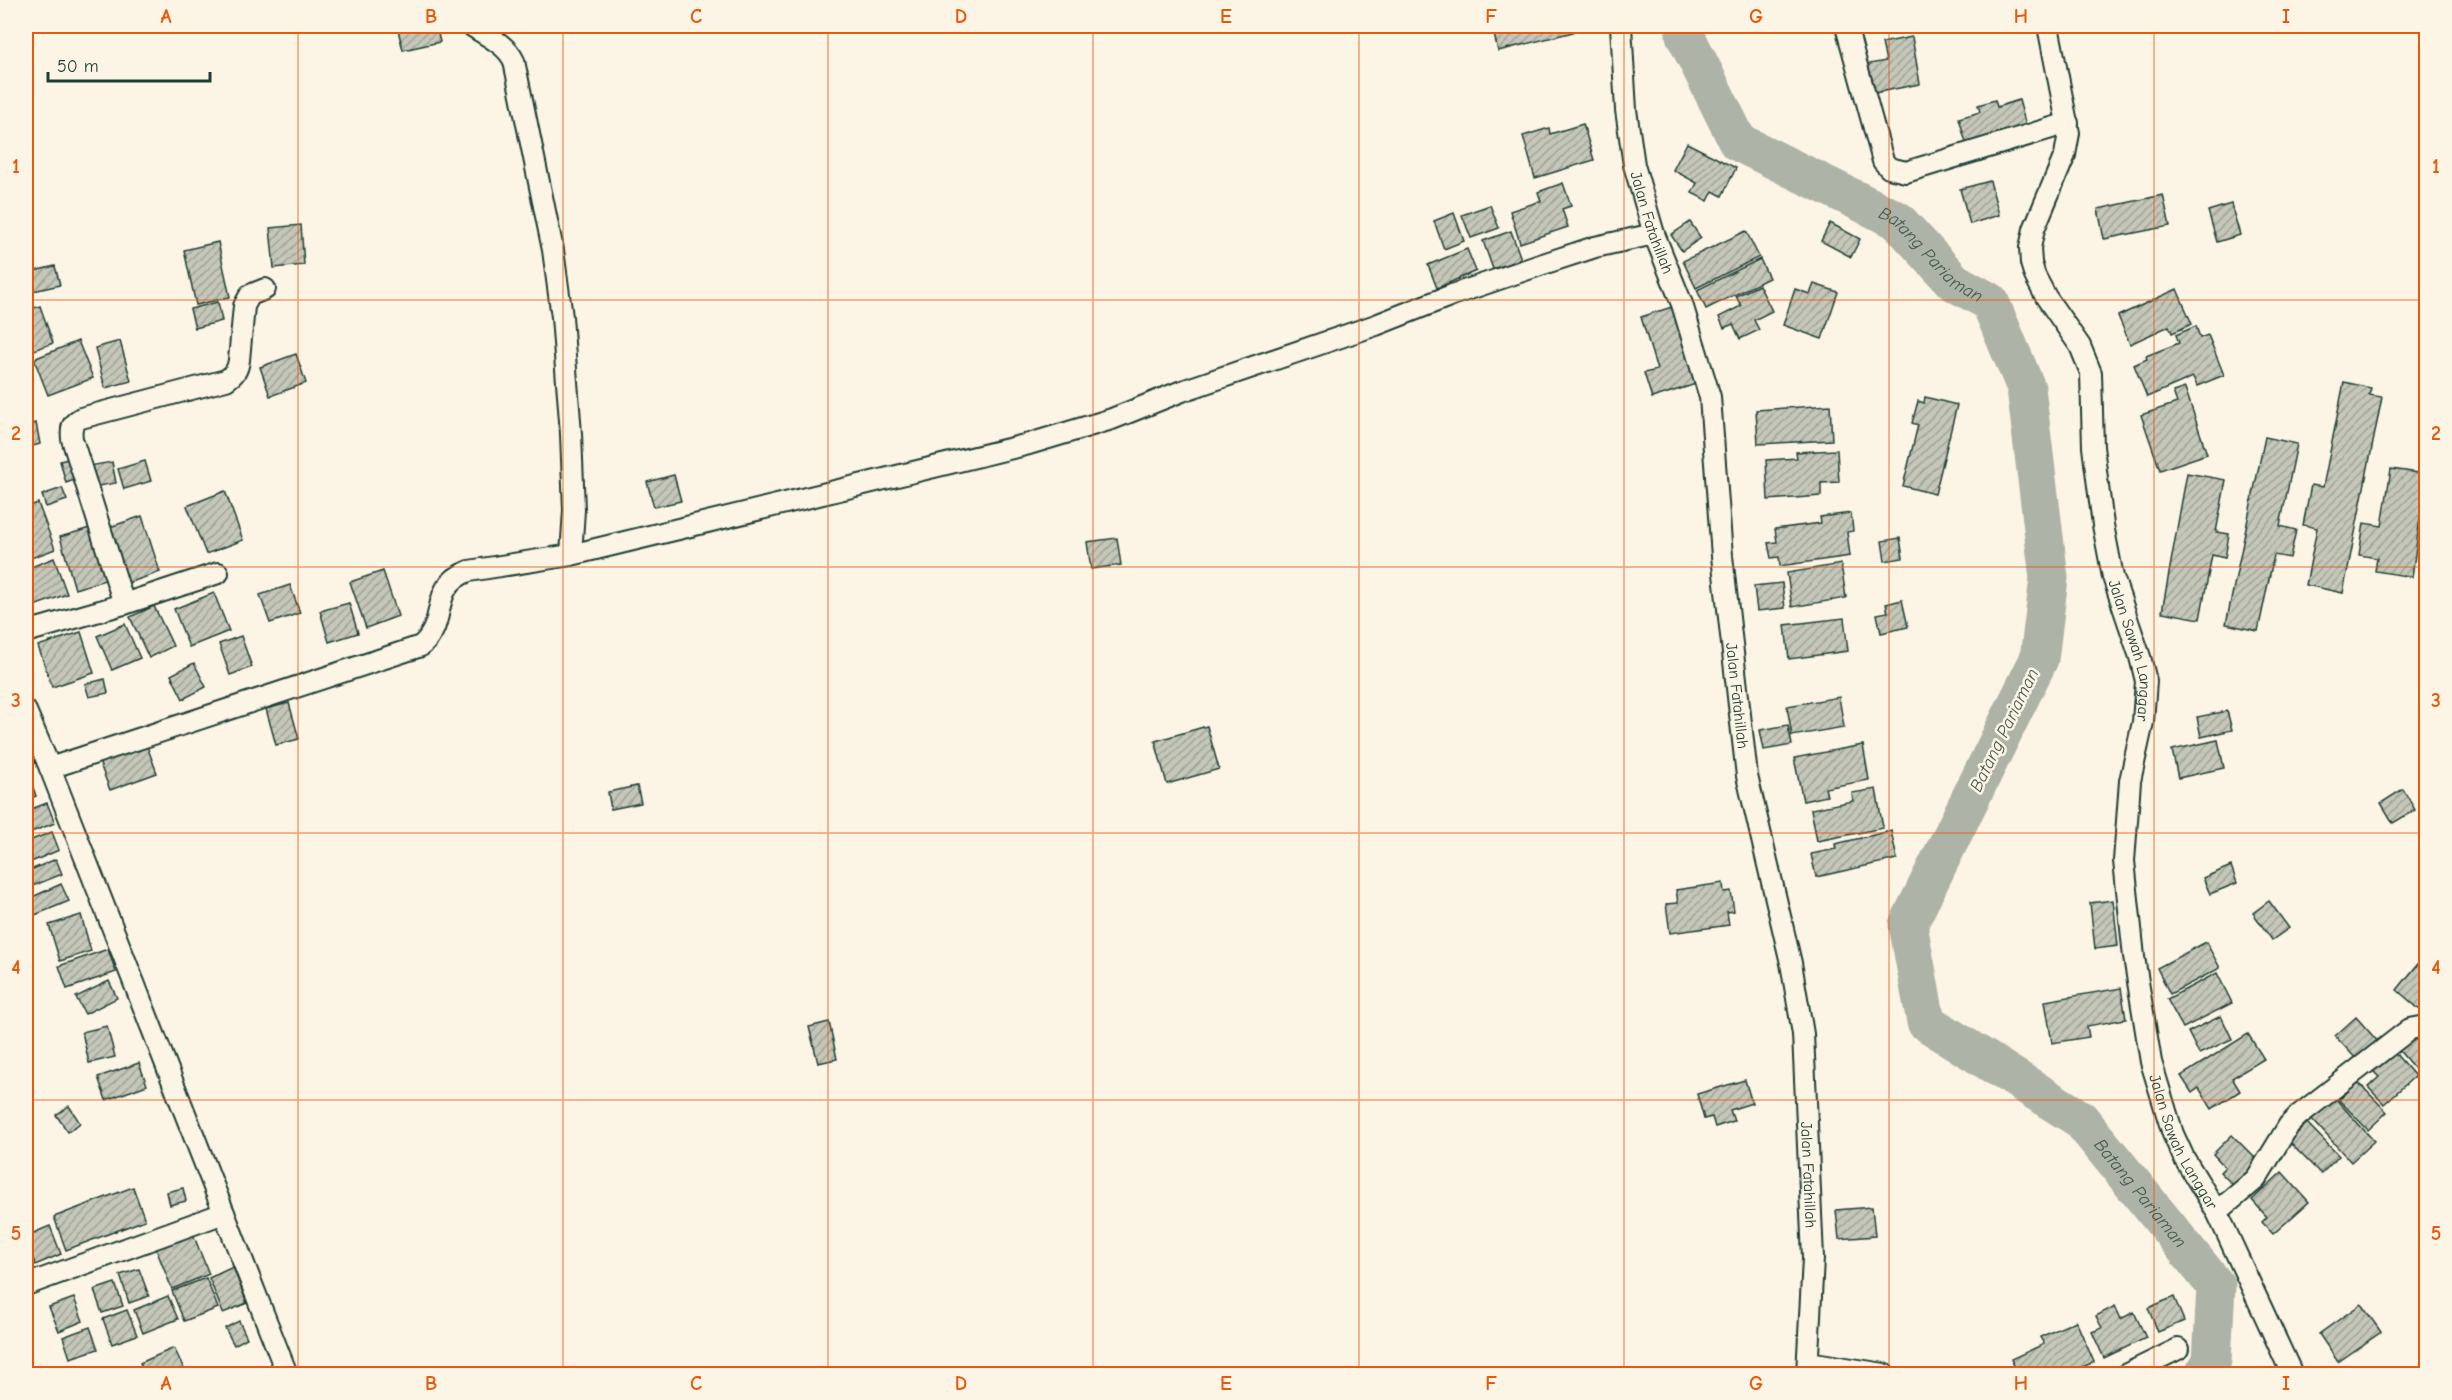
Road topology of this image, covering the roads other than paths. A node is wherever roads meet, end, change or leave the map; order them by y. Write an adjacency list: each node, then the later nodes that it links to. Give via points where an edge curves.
1 (472, 26): 8 (street, via 502,45 514,61 553,250 571,434)
2 (1621, 26): 6 (street, Jalan Fatahillah, via 1630,140)
3 (1846, 26): 5 (street, via 1883,161 1889,168 1906,172)
4 (2048, 26): 5 (street, Jalan Sawah Langgar)
5 (2068, 123): 15 (street, Jalan Sawah Langgar, via 2065,155 2034,229 2031,262 2034,276 2080,346 2091,373 2093,447 2103,525 2113,578 2146,681 2144,714 2130,781 2124,861 2134,957 2151,1062 2167,1116 2184,1158)
6 (1654, 234): 8 (street, via 1595,247 1531,268 1112,419 1029,444); 19 (street, Jalan Fatahillah, via 1683,304 1710,397 1722,556 1747,776 1791,963 1803,1034 1813,1258)
7 (265, 289): 10 (street, via 250,295 244,306 238,368 233,376 81,418 71,428)
8 (571, 555): 13 (street, via 455,576 445,589 429,639 421,646)
9 (218, 573): 10 (street)
10 (124, 604): 11 (street)
11 (26, 632)
12 (26, 711): 13 (street)
13 (50, 768): 16 (street)
14 (2427, 1026): 15 (street, via 2410,1029 2300,1115 2289,1125 2256,1179)
15 (2217, 1212): 23 (street, Jalan Sawah Langgar)
16 (224, 1213): 17 (street); 20 (street)
17 (26, 1285)
18 (2178, 1349): 22 (street)
19 (1808, 1368): 21 (street)
20 (286, 1374)
21 (1884, 1374)
22 (2127, 1374)
23 (2292, 1374)

